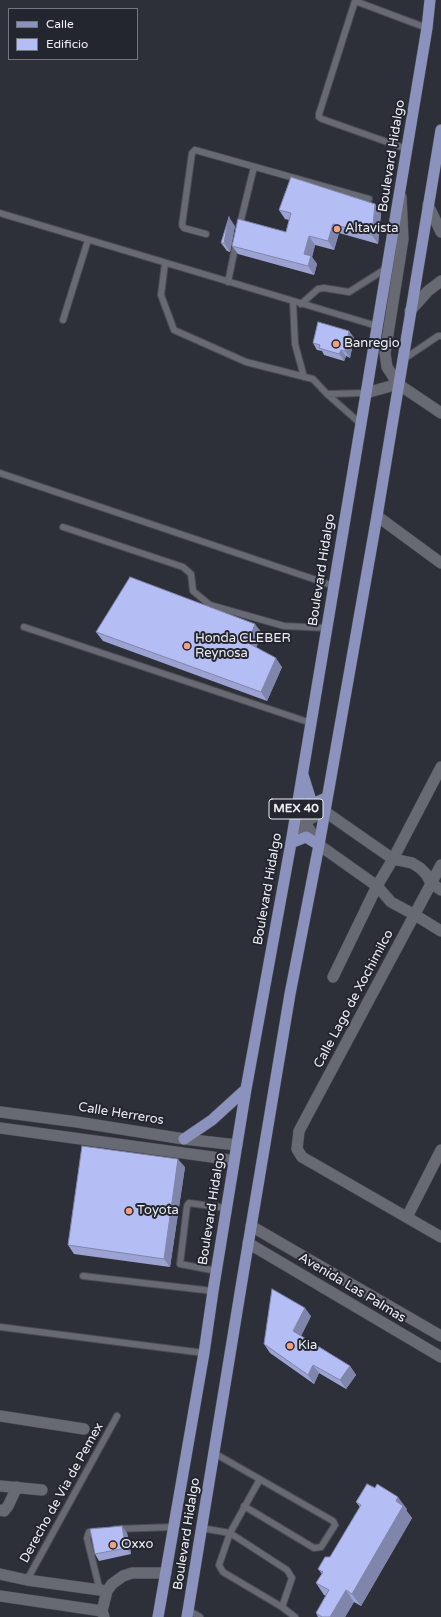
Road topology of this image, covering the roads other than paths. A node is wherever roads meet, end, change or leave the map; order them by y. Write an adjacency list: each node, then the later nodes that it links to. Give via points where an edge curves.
1 (430, 0): 2 (main road, Boulevard Hidalgo / MEX 40)
2 (427, 28): 4 (main road, Boulevard Hidalgo / MEX 40); 4 (lane, via 355,1 320,114 322,119)
3 (441, 130): 8 (main road, Boulevard Hidalgo / MEX 40)
4 (407, 149): 6 (main road, Boulevard Hidalgo / MEX 40)
5 (254, 167): 7 (lane); 11 (lane, via 193,151 182,225 184,228); 16 (lane)
6 (400, 188): 14 (main road, Boulevard Hidalgo / MEX 40); 25 (street, via 403,240 385,353 387,367)
7 (369, 199)
8 (428, 205): 10 (street); 19 (main road, Boulevard Hidalgo / MEX 40)
9 (0, 213): 12 (lane)
10 (441, 232)
11 (206, 234)
12 (88, 240): 13 (lane); 20 (lane)
13 (165, 263): 16 (lane); 24 (lane, via 161,295 174,330 246,362)
14 (387, 268): 18 (lane, via 349,292 318,289); 21 (main road, Boulevard Hidalgo / MEX 40)
15 (441, 281): 19 (street)
16 (228, 282): 17 (lane)
17 (293, 302): 18 (lane); 24 (lane, via 295,344)
18 (301, 304): 21 (lane)
19 (410, 311): 23 (main road, Boulevard Hidalgo / MEX 40)
20 (63, 320)
21 (377, 326): 26 (main road, Boulevard Hidalgo / MEX 40)
22 (441, 336): 23 (lane)
23 (402, 360): 25 (main road, Boulevard Hidalgo / MEX 40)
24 (304, 377): 27 (lane, via 313,379)
25 (398, 384): 26 (street); 28 (street); 31 (main road, Boulevard Hidalgo / MEX 40)
26 (366, 393): 27 (lane); 29 (main road, Boulevard Hidalgo / MEX 40)
27 (327, 394): 29 (lane)
28 (441, 413)
29 (361, 424): 34 (main road, Boulevard Hidalgo / MEX 40)
30 (0, 473): 34 (lane)
31 (377, 516): 33 (street); 40 (main road, Boulevard Hidalgo / MEX 40)
32 (63, 527): 36 (lane, via 183,567 191,574 193,591 210,605 284,626)
33 (441, 563)
34 (334, 586): 36 (main road, Boulevard Hidalgo / MEX 40)
35 (24, 627): 37 (lane)
36 (327, 628): 37 (main road, Boulevard Hidalgo / MEX 40)
37 (311, 722): 39 (main road, Boulevard Hidalgo / MEX 40)
38 (441, 767): 45 (street)
39 (302, 772): 40 (main road, via 312,804); 42 (street); 43 (main road, Boulevard Hidalgo / MEX 40)
40 (326, 798): 41 (main road, Boulevard Hidalgo / MEX 40)
41 (324, 811): 42 (street); 44 (main road, Boulevard Hidalgo / MEX 40); 45 (street)
42 (304, 822): 43 (street); 44 (street)
43 (291, 843): 44 (main road, via 306,837); 53 (main road, Boulevard Hidalgo / MEX 40)
44 (319, 845): 48 (street); 62 (main road, Boulevard Hidalgo / MEX 40, via 290,994)
45 (393, 859): 47 (street, via 412,863 426,874); 48 (street)
46 (441, 865): 47 (street, Calle Lago de Xochimilco)
47 (431, 883): 49 (street); 50 (street, Calle Lago de Xochimilco)
48 (377, 886): 50 (street, via 391,902); 52 (street)
49 (441, 890)
50 (415, 914): 51 (street); 61 (street, Calle Lago de Xochimilco, via 299,1131 297,1148 302,1158)
51 (441, 931)
52 (333, 977)
53 (246, 1089): 56 (main road, via 212,1120); 57 (main road, Boulevard Hidalgo / MEX 40)
54 (0, 1112): 56 (street, Calle Herreros)
55 (0, 1128): 59 (street)
56 (184, 1139): 57 (street, Calle Herreros)
57 (237, 1145): 59 (main road, Boulevard Hidalgo / MEX 40)
58 (441, 1150): 61 (street)
59 (234, 1161): 60 (main road, Boulevard Hidalgo / MEX 40)
60 (226, 1208): 67 (main road, Boulevard Hidalgo / MEX 40); 67 (lane, via 190,1203 187,1206 180,1264)
61 (407, 1217): 63 (street)
62 (251, 1226): 64 (main road, Boulevard Hidalgo / MEX 40); 65 (street, Avenida Las Palmas)
63 (441, 1237)
64 (248, 1242): 66 (street, Avenida Las Palmas); 77 (main road, Boulevard Hidalgo / MEX 40)
65 (294, 1250): 66 (street); 71 (street, Avenida Las Palmas)
66 (285, 1265): 73 (street, Avenida Las Palmas)
67 (216, 1271): 69 (main road, Boulevard Hidalgo / MEX 40)
68 (83, 1276): 69 (lane)
69 (213, 1291): 72 (main road, Boulevard Hidalgo / MEX 40)
70 (0, 1327): 72 (lane)
71 (441, 1336)
72 (204, 1353): 84 (main road, Boulevard Hidalgo / MEX 40)
73 (441, 1357)
74 (0, 1416): 76 (street)
75 (117, 1416): 89 (lane, Derecho de Via de Pemex)
76 (84, 1429)
77 (214, 1453): 78 (lane); 85 (main road, Boulevard Hidalgo / MEX 40)
78 (260, 1479): 82 (lane); 82 (lane, via 333,1521 335,1525 320,1547 314,1548)
79 (0, 1486): 80 (street)
80 (17, 1487): 81 (street); 83 (street, via 8,1506 4,1511)
81 (42, 1490)
82 (244, 1506): 86 (lane)
83 (0, 1510)
84 (174, 1527): 87 (main road, Boulevard Hidalgo / MEX 40); 90 (lane, via 89,1532 87,1538)
85 (202, 1528): 86 (lane); 94 (main road, Boulevard Hidalgo / MEX 40)
86 (230, 1533): 92 (lane, via 287,1570 292,1578); 92 (lane, via 219,1565 223,1572)
87 (166, 1573): 90 (street, via 132,1573 123,1576); 95 (main road, Boulevard Hidalgo / MEX 40)
88 (0, 1574): 89 (street)
89 (27, 1580): 90 (street)
90 (104, 1591): 93 (street)
91 (0, 1596): 93 (street)
92 (282, 1606): 97 (lane)
93 (103, 1614)
94 (188, 1614): 96 (lane)
95 (158, 1617)
96 (200, 1617)
97 (295, 1617)

